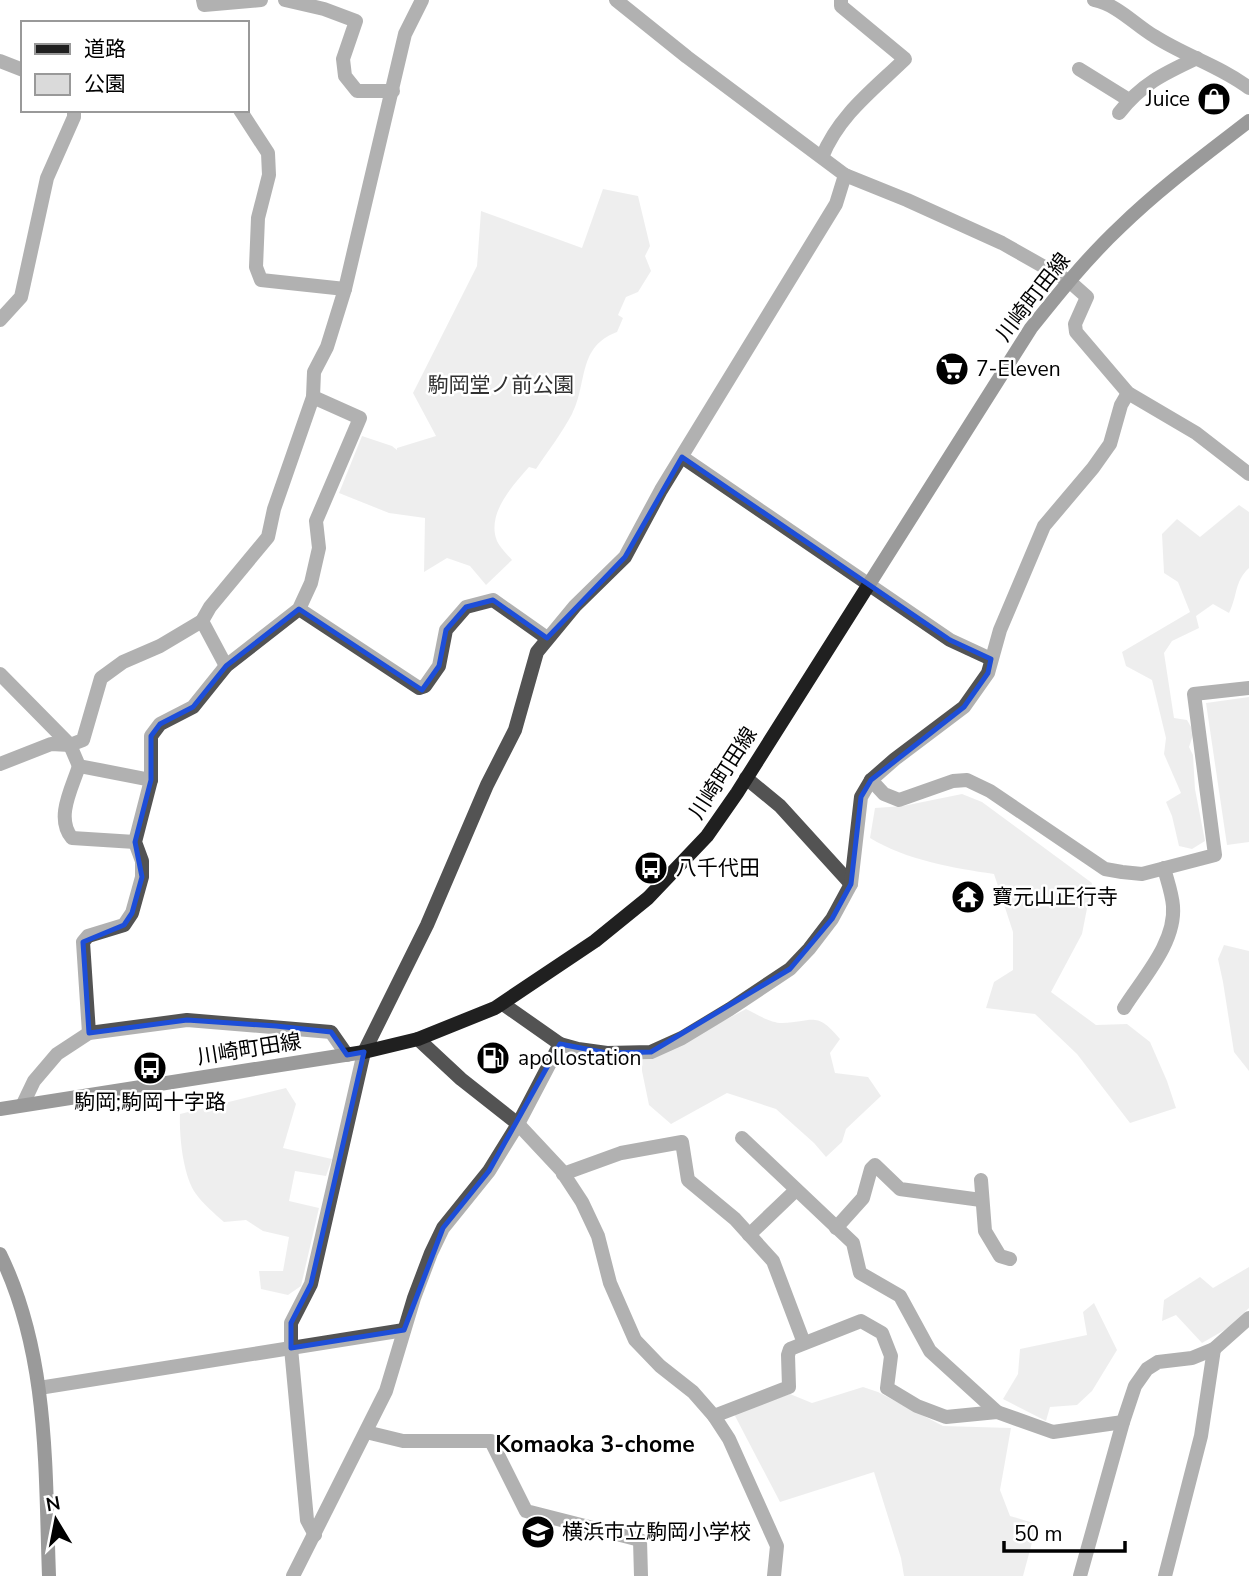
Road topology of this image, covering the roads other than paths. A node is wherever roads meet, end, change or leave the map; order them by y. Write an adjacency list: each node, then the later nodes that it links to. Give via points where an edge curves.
1 (203, 0): 2 (street, via 204,5)
2 (261, 0)
3 (285, 0): 13 (street, via 356,21 343,59 345,76 358,90)
4 (422, 0): 13 (street, via 405,34)
5 (616, 0): 19 (street)
6 (841, 0): 19 (street, via 841,6 905,60 831,134)
7 (1101, 1): 8 (street, via 1153,36)
8 (1197, 58): 12 (street); 14 (street, via 1162,74)
9 (0, 61): 10 (street)
10 (21, 69)
11 (1079, 69): 14 (street)
12 (1249, 88)
13 (393, 91): 22 (street)
14 (1129, 100): 17 (street)
15 (74, 112): 23 (street, via 47,178 21,297)
16 (241, 112): 22 (street, via 268,153 269,175 258,218 256,267 261,280)
17 (1119, 113)
18 (1249, 121): 21 (main road, 川崎町田線, via 1178,175)
19 (821, 157): 20 (street)
20 (845, 175): 21 (street, via 964,225); 26 (street, via 836,204)
21 (1069, 281): 24 (street, via 1087,297 1076,332); 28 (main road, 川崎町田線, via 1031,328)
22 (345, 289): 25 (street, via 314,372)
23 (0, 320)
24 (1128, 393): 27 (street, via 1196,433); 32 (street, via 1110,444 1044,526)
25 (313, 397): 29 (street, via 360,418 316,521 319,548 312,583); 30 (street, via 268,537)
26 (682, 457): 28 (street); 31 (street, via 625,557)
27 (1249, 474)
28 (867, 585): 32 (street, via 950,640); 39 (main road, 川崎町田線)
29 (299, 608): 31 (street, via 419,688 439,666 446,630 466,607 492,600); 33 (street)
30 (202, 621): 33 (street); 36 (street, via 101,678 83,740)
31 (547, 638): 50 (street, via 537,652 515,730)
32 (991, 659): 41 (street, via 988,673 964,707)
33 (226, 666): 40 (street, via 193,707 160,724 152,736)
34 (0, 674): 36 (street)
35 (1249, 688): 43 (street, via 1194,694 1215,855)
36 (70, 745): 37 (street, via 51,744); 38 (street)
37 (0, 764)
38 (79, 766): 40 (street); 42 (street, via 63,817 67,832 72,838)
39 (747, 778): 44 (street, via 780,806); 45 (main road, 川崎町田線, via 707,836 648,898)
40 (151, 780): 42 (street)
41 (871, 780): 43 (street, via 884,794 899,800 953,780 967,780 990,790 1105,870 1142,874); 44 (street, via 860,797)
42 (135, 842): 47 (street, via 142,877 132,913 124,925 88,936 83,942)
43 (1164, 868): 46 (street, via 1173,906 1171,928)
44 (851, 884): 49 (street, via 832,919 790,969 682,1038 651,1052 607,1053)
45 (503, 1004): 48 (main road, 川崎町田線); 49 (street)
46 (1124, 1008)
47 (89, 1033): 51 (street, via 187,1020 276,1026 331,1032); 52 (street, via 58,1054 34,1081)
48 (418, 1039): 50 (main road, 川崎町田線); 54 (street)
49 (560, 1044): 54 (street)
50 (365, 1052): 51 (main road, 川崎町田線); 67 (street, via 311,1284 291,1323)
51 (347, 1055): 52 (main road, 川崎町田線)
52 (23, 1104): 53 (main road, 川崎町田線)
53 (0, 1109)
54 (518, 1124): 56 (street); 65 (street, via 489,1171 443,1228)
55 (742, 1138): 58 (street)
56 (563, 1174): 61 (street, via 621,1153 682,1142 688,1180); 71 (street, via 598,1236 610,1283 635,1340)
57 (981, 1180): 59 (street)
58 (796, 1190): 60 (street); 61 (street)
59 (981, 1200): 60 (street, via 900,1188 875,1166 863,1198); 63 (street, via 985,1231 1000,1256)
60 (836, 1228): 70 (street, via 853,1243 860,1273 900,1296 930,1351)
61 (750, 1235): 66 (street, via 773,1262)
62 (0, 1254): 69 (main road, via 26,1324)
63 (1010, 1259)
64 (1249, 1318): 68 (street)
65 (404, 1330): 67 (street); 73 (street, via 386,1391)
66 (804, 1343): 70 (street, via 860,1321 882,1333 891,1356 887,1388 946,1417); 71 (street, via 790,1349 789,1387)
67 (291, 1348): 69 (street); 74 (street, via 307,1520)
68 (1214, 1349): 72 (street, via 1192,1358 1158,1362 1147,1369); 80 (street, via 1201,1436)
69 (39, 1388): 75 (main road)
70 (997, 1412): 72 (street, via 1053,1432)
71 (714, 1416): 78 (street, via 729,1438 777,1546)
72 (1123, 1422): 79 (street)
73 (366, 1432): 74 (street); 77 (street, via 403,1441 491,1441 526,1511 640,1540)
74 (315, 1535): 76 (street)
75 (49, 1576)
76 (293, 1576)
77 (640, 1576)
78 (774, 1576)
79 (1080, 1576)
80 (1165, 1576)

